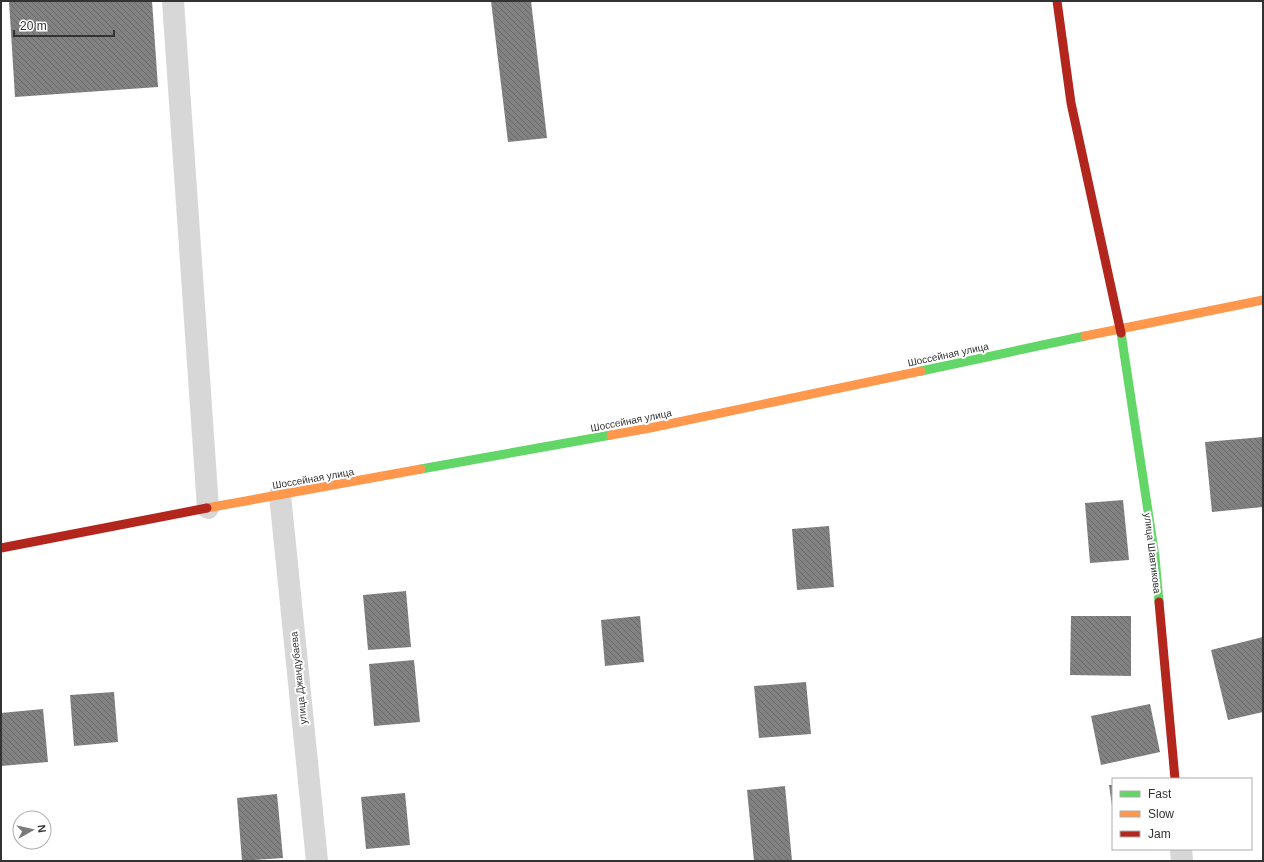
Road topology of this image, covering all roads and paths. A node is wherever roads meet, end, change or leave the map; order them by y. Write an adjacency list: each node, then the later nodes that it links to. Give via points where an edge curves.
1 (173, 1): 6 (street)
2 (1057, 1): 4 (main road, улица Шавтикова, via 1070,103)
3 (1263, 300): 4 (main road, Шоссейная улица)
4 (1120, 329): 5 (main road, Шоссейная улица, via 650,428); 8 (main road, улица Шавтикова, via 1155,557)
5 (280, 495): 6 (main road, Шоссейная улица); 10 (street, улица Джандубаева)
6 (208, 508): 7 (main road, Шоссейная улица)
7 (1, 548)
8 (1175, 778)
9 (1181, 850): 11 (street)
10 (317, 861)
11 (1182, 861)

